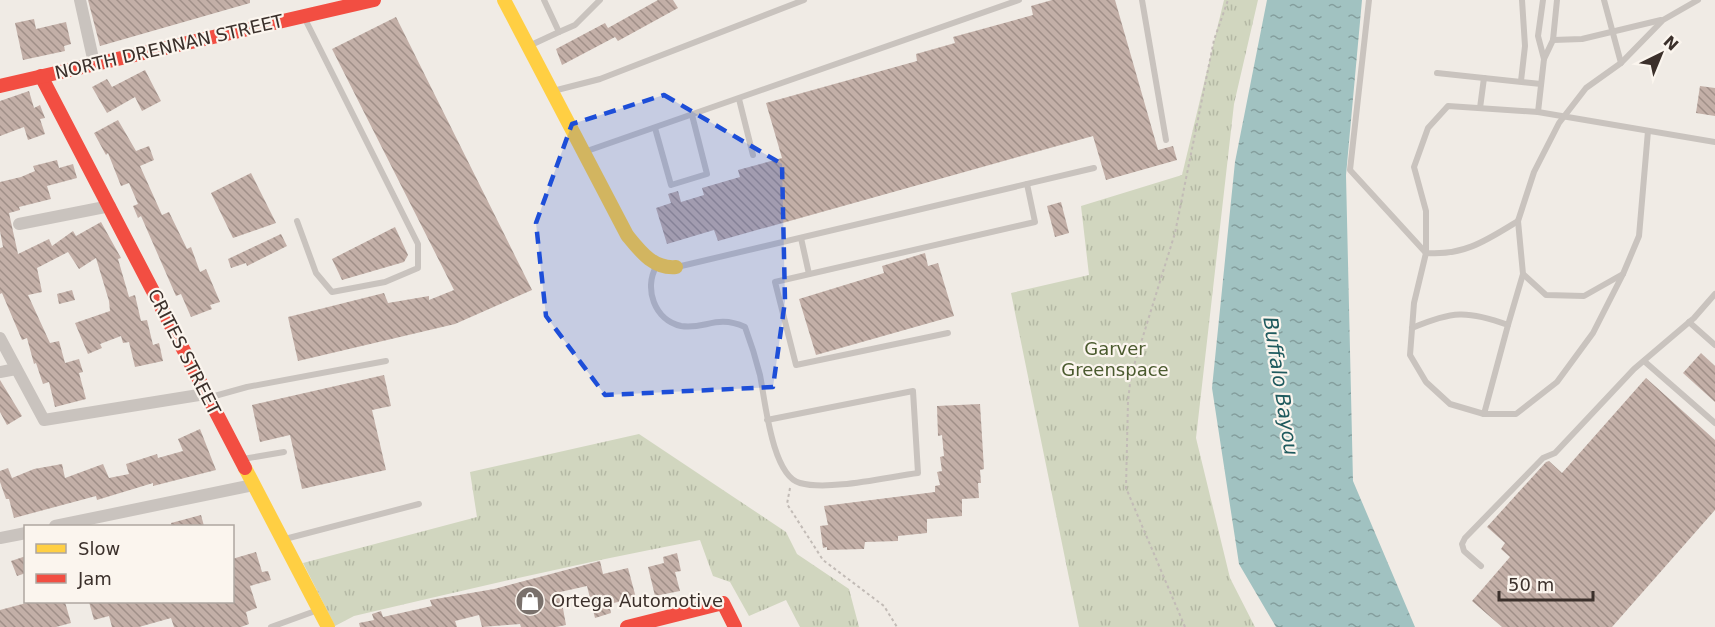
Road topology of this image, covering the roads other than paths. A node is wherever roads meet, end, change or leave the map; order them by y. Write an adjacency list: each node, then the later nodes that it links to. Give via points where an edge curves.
1 (80, 0): 22 (street)
2 (374, 0): 15 (street, NORTH DRENNAN STREET)
3 (504, 0): 20 (street)
4 (544, 0): 17 (lane)
5 (600, 0): 17 (lane, via 575,25)
6 (804, 0): 30 (lane, via 600,79)
7 (1019, 0): 31 (lane)
8 (1142, 0): 38 (lane)
9 (1369, 0): 49 (lane, via 1350,170)
10 (1522, 0): 27 (lane, via 1526,46)
11 (1543, 0): 21 (lane, via 1538,36)
12 (1557, 0): 19 (lane)
13 (1604, 0): 18 (lane)
14 (1698, 0): 16 (lane)
15 (304, 17): 22 (street, NORTH DRENNAN STREET); 45 (lane, via 418,244 418,268 385,282 332,292 316,273)
16 (1663, 20): 18 (lane); 23 (lane)
17 (559, 32): 20 (lane)
18 (1610, 32): 19 (lane, via 1582,39); 23 (lane)
19 (1552, 40): 21 (lane)
20 (528, 46): 30 (street)
21 (1544, 59): 28 (lane)
22 (94, 63): 25 (street, NORTH DRENNAN STREET)
23 (1620, 63): 35 (lane, via 1586,88)
24 (1437, 73): 26 (lane)
25 (41, 76): 29 (street, NORTH DRENNAN STREET); 44 (street, CRITES STREET)
26 (1484, 78): 27 (lane); 32 (lane)
27 (1521, 81): 28 (lane)
28 (1541, 84): 33 (lane)
29 (0, 86)
30 (552, 91): 40 (street)
31 (739, 99): 34 (lane); 41 (lane)
32 (1480, 108): 33 (lane); 49 (lane, via 1448,106 1428,128 1414,167 1426,212)
33 (1538, 112): 35 (lane)
34 (692, 116): 36 (lane); 36 (lane, via 707,174 671,185)
35 (1563, 117): 37 (lane); 46 (lane, via 1534,172)
36 (655, 128): 40 (lane)
37 (1648, 131): 39 (lane); 54 (lane, via 1639,236)
38 (1166, 140)
39 (1715, 142)
40 (584, 152): 50 (street, via 627,235 647,260)
41 (753, 155)
42 (1094, 168): 43 (lane)
43 (1027, 184): 48 (lane); 52 (lane, via 1035,222)
44 (110, 206): 47 (street); 66 (street, CRITES STREET)
45 (297, 221)
46 (1518, 221): 49 (lane, via 1482,243 1449,255); 53 (lane)
47 (19, 224)
48 (801, 238): 51 (lane); 52 (lane)
49 (1426, 253): 58 (lane)
50 (658, 264): 51 (street); 68 (lane, via 649,287 655,305 667,319 682,326 730,320 745,327 760,374)
51 (676, 267)
52 (809, 274): 59 (lane, via 775,282 796,365)
53 (1523, 274): 54 (lane, via 1546,295 1584,296); 57 (lane)
54 (1623, 274): 67 (lane, via 1593,333 1557,382 1516,414)
55 (1715, 294): 56 (lane)
56 (1689, 322): 61 (lane); 62 (lane)
57 (1508, 325): 58 (lane, via 1464,313 1442,315); 67 (lane)
58 (1412, 328): 67 (lane, via 1410,355 1426,382 1450,404)
59 (948, 333)
60 (0, 338): 64 (street)
61 (1715, 345)
62 (1644, 360): 69 (lane); 78 (lane, via 1555,453 1543,458 1465,538 1464,551)
63 (386, 361): 66 (lane)
64 (16, 369): 65 (street); 66 (street, via 44,420)
65 (0, 372)
66 (207, 396): 71 (street, CRITES STREET)
67 (1484, 414)
68 (767, 420): 68 (lane, via 783,470 797,483 821,486 918,473 913,392)
69 (1715, 423)
70 (284, 452): 71 (lane)
71 (239, 460): 72 (street, CRITES STREET)
72 (253, 485): 74 (street); 77 (street, CRITES STREET)
73 (419, 504): 77 (lane)
74 (60, 525)
75 (24, 533): 76 (street)
76 (0, 538)
77 (282, 540): 79 (street, CRITES STREET)
78 (1481, 566)
79 (319, 610): 80 (lane); 81 (street, CRITES STREET)
80 (271, 627)
81 (328, 627)
82 (627, 627): 83 (street, via 723,603)
83 (735, 627)

